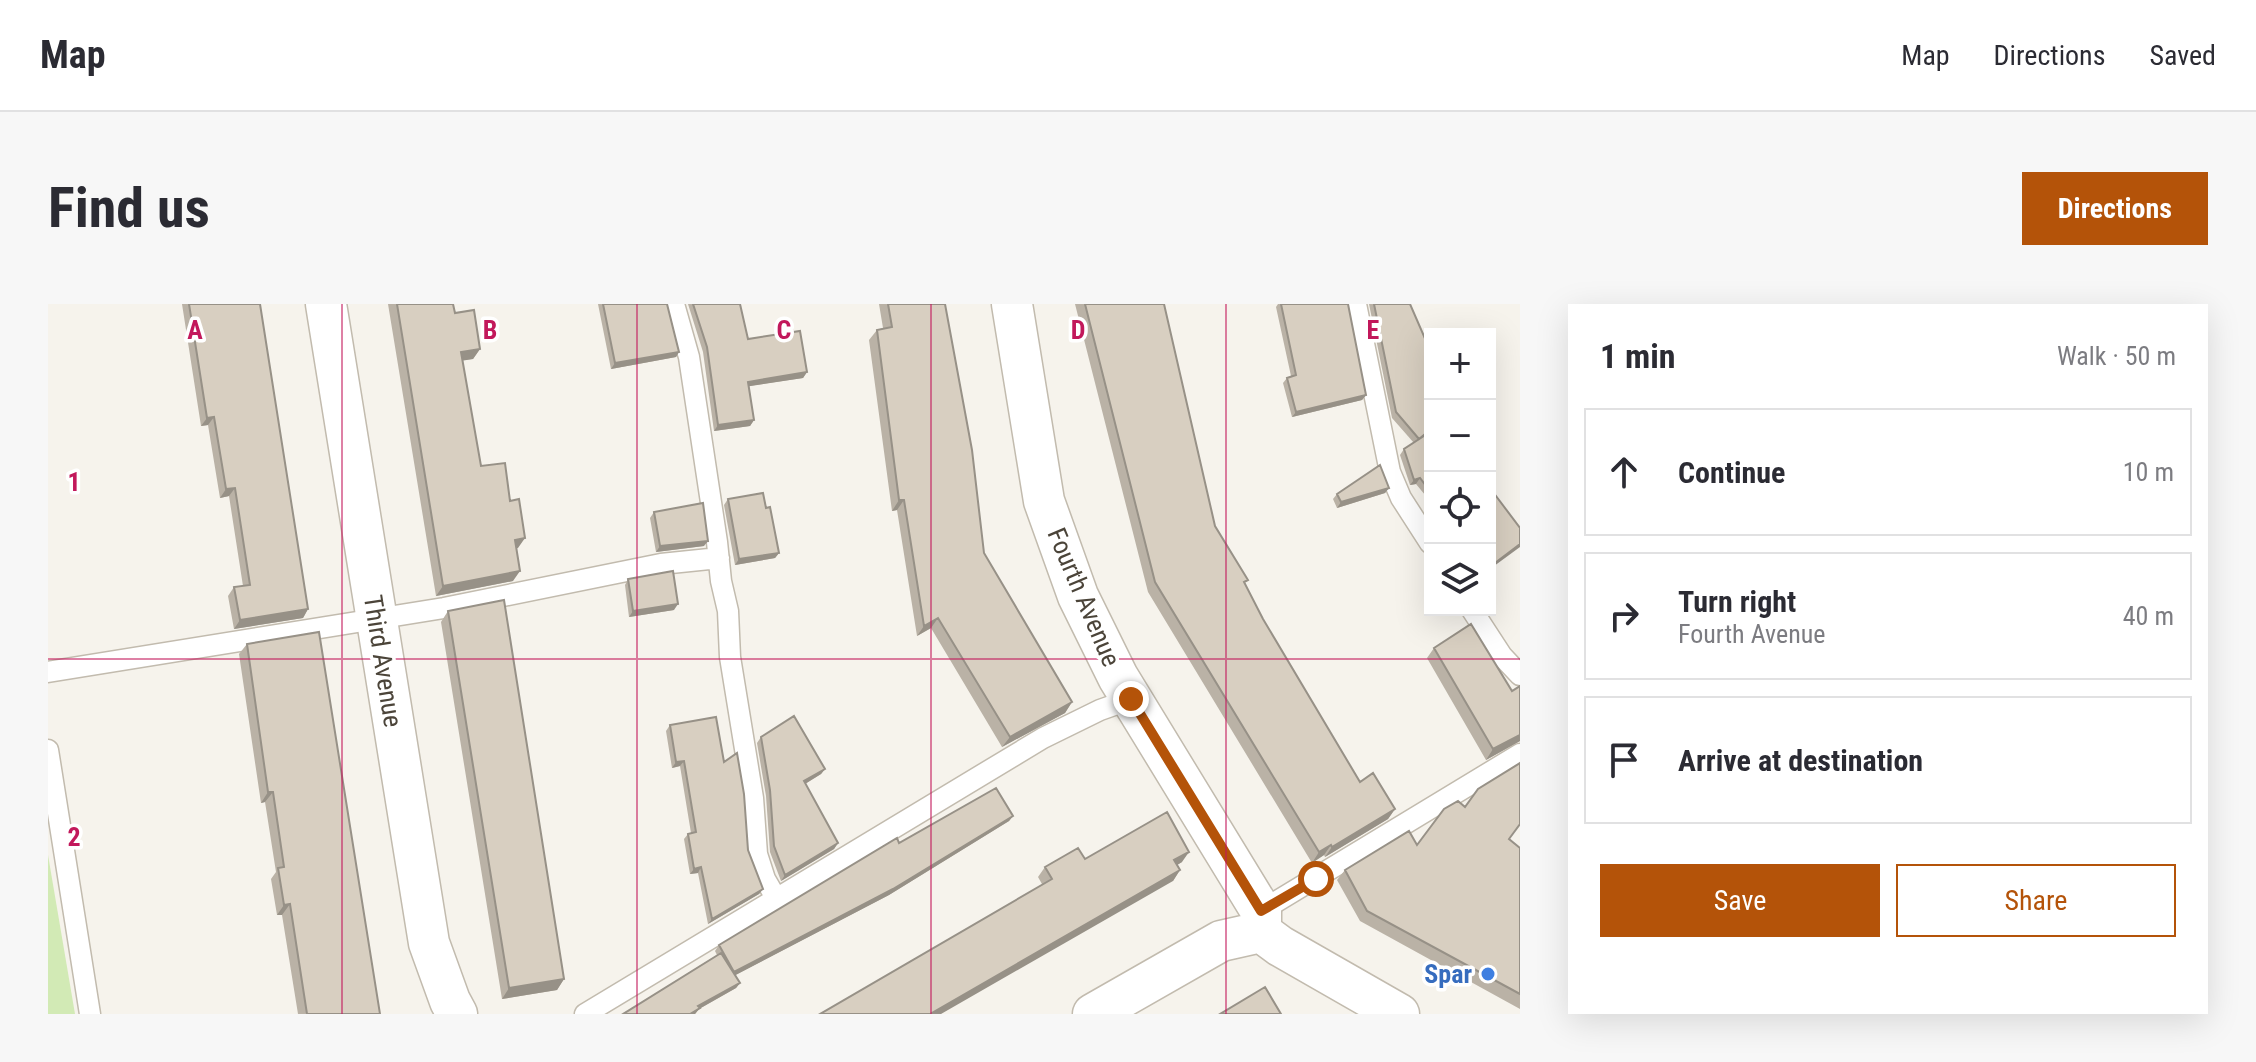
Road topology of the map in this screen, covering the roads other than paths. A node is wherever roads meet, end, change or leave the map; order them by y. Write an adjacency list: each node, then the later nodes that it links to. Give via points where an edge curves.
1 (326, 304): 8 (street, Third Avenue)
2 (674, 304): 6 (lane, via 689,357)
3 (1012, 304): 11 (street, Fourth Avenue, via 1044,501 1078,596)
4 (1356, 304): 5 (lane, via 1390,472)
5 (1424, 534)
6 (719, 558): 8 (lane, via 661,564); 14 (lane, via 757,854)
7 (1476, 616): 10 (lane)
8 (376, 619): 9 (lane); 17 (street, Third Avenue, via 429,943)
9 (48, 672)
10 (1520, 675)
11 (1131, 699): 14 (lane, via 1043,738); 15 (street, Fourth Avenue)
12 (48, 750): 16 (lane)
13 (1520, 754): 15 (lane)
14 (776, 898): 18 (lane)
15 (1261, 922): 19 (street); 20 (street, Fourth Avenue, via 1280,946)
16 (90, 1014)
17 (457, 1014)
18 (585, 1014)
19 (1093, 1014)
20 (1399, 1014)

